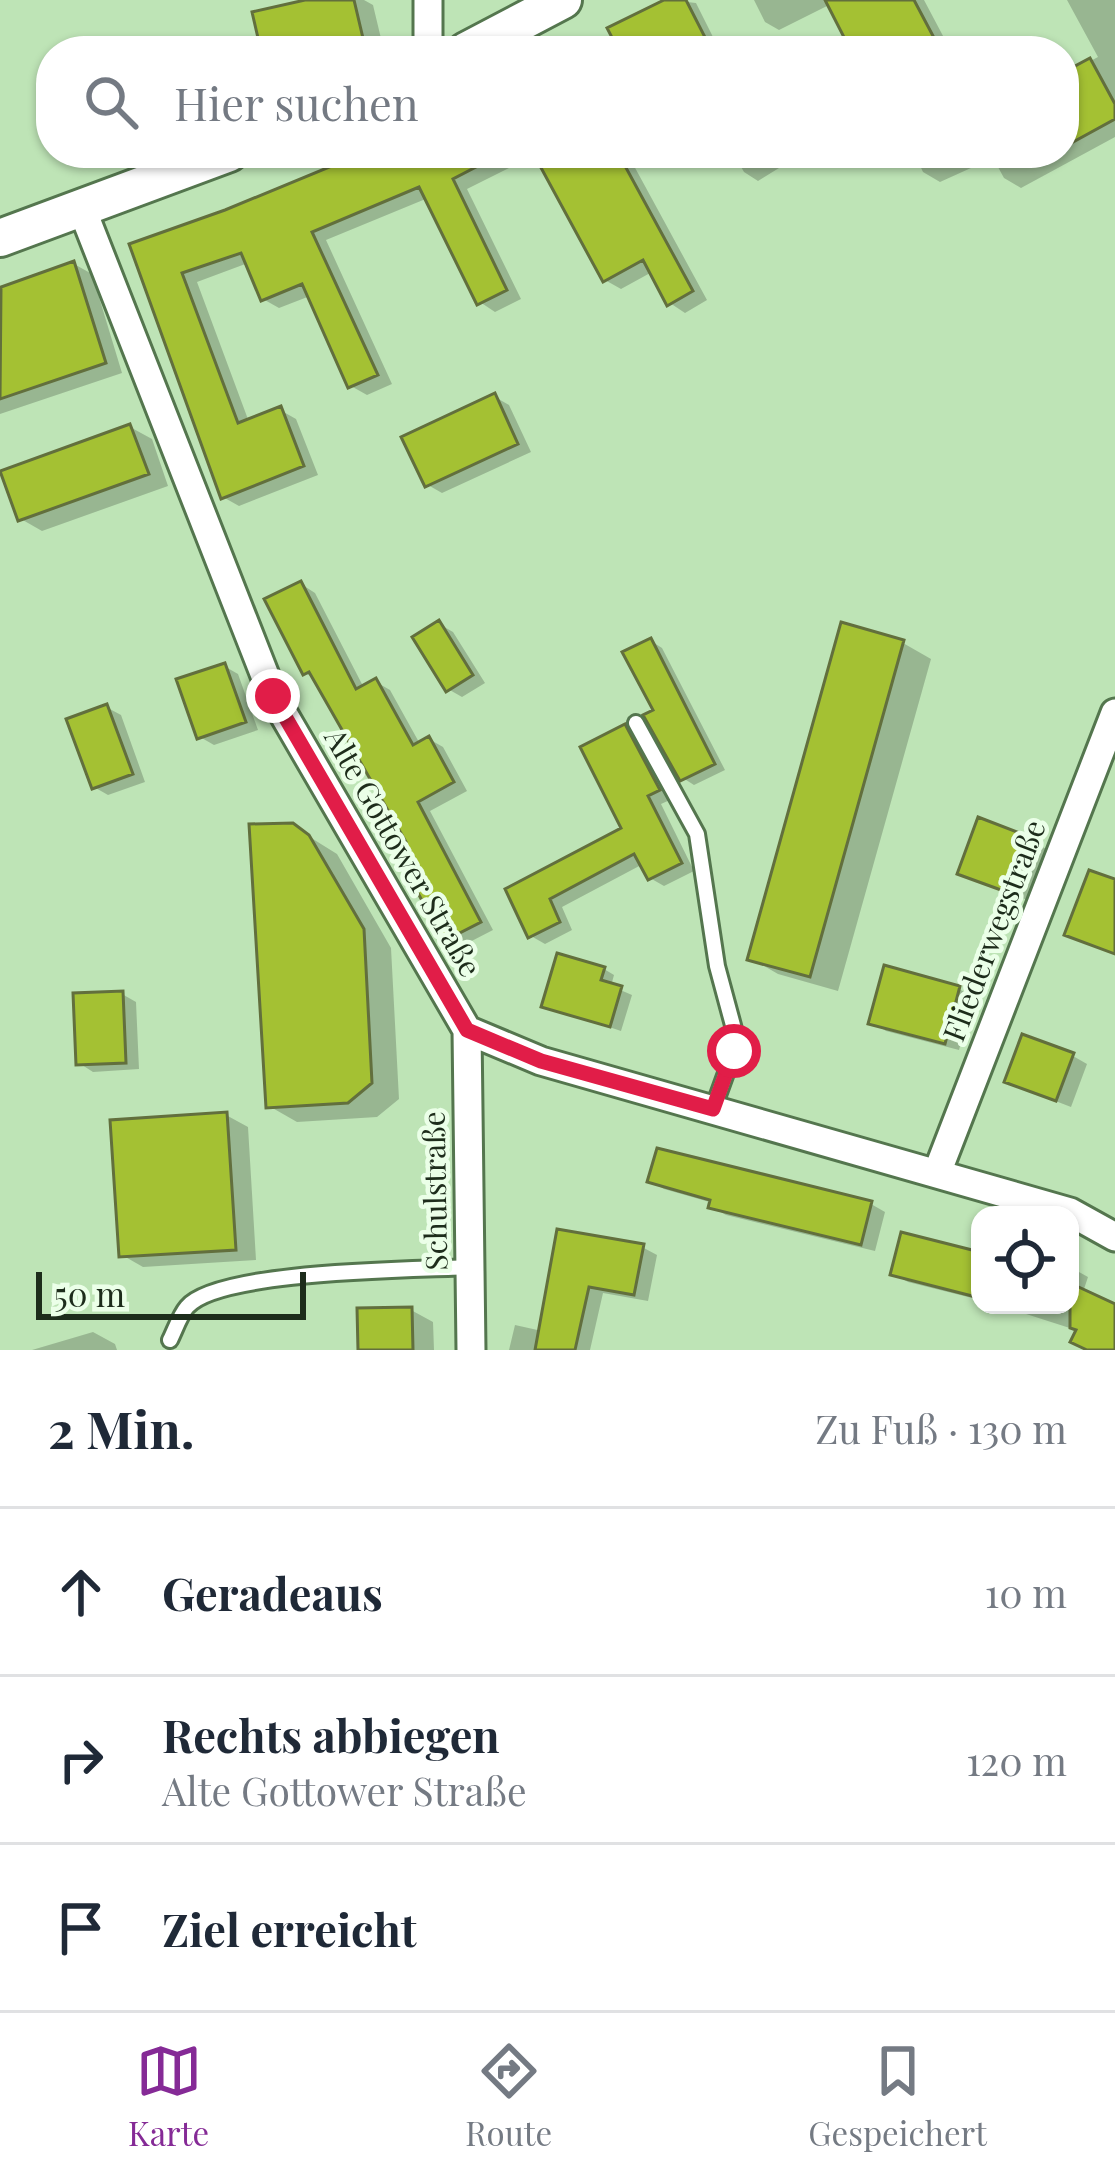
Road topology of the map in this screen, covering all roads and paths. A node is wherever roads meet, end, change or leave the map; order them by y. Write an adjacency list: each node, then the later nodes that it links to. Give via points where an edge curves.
1 (428, 0): 3 (street)
2 (563, 0): 4 (street)
3 (428, 36)
4 (495, 36)
5 (190, 168): 6 (street)
6 (82, 209): 7 (street); 10 (street, Alte Gottower Straße, via 273,696)
7 (0, 238)
8 (1115, 712): 12 (street, Fliederwegstraße)
9 (636, 723): 11 (lane, via 697,834 734,1029)
10 (467, 1030): 11 (street, via 541,1061); 14 (street, Schulstraße)
11 (713, 1109): 12 (street)
12 (937, 1174): 13 (street, via 1070,1212)
13 (1115, 1237)
14 (470, 1267): 15 (lane, via 220,1287 188,1305); 16 (street, Schulstraße)
15 (170, 1340)
16 (471, 1350)

